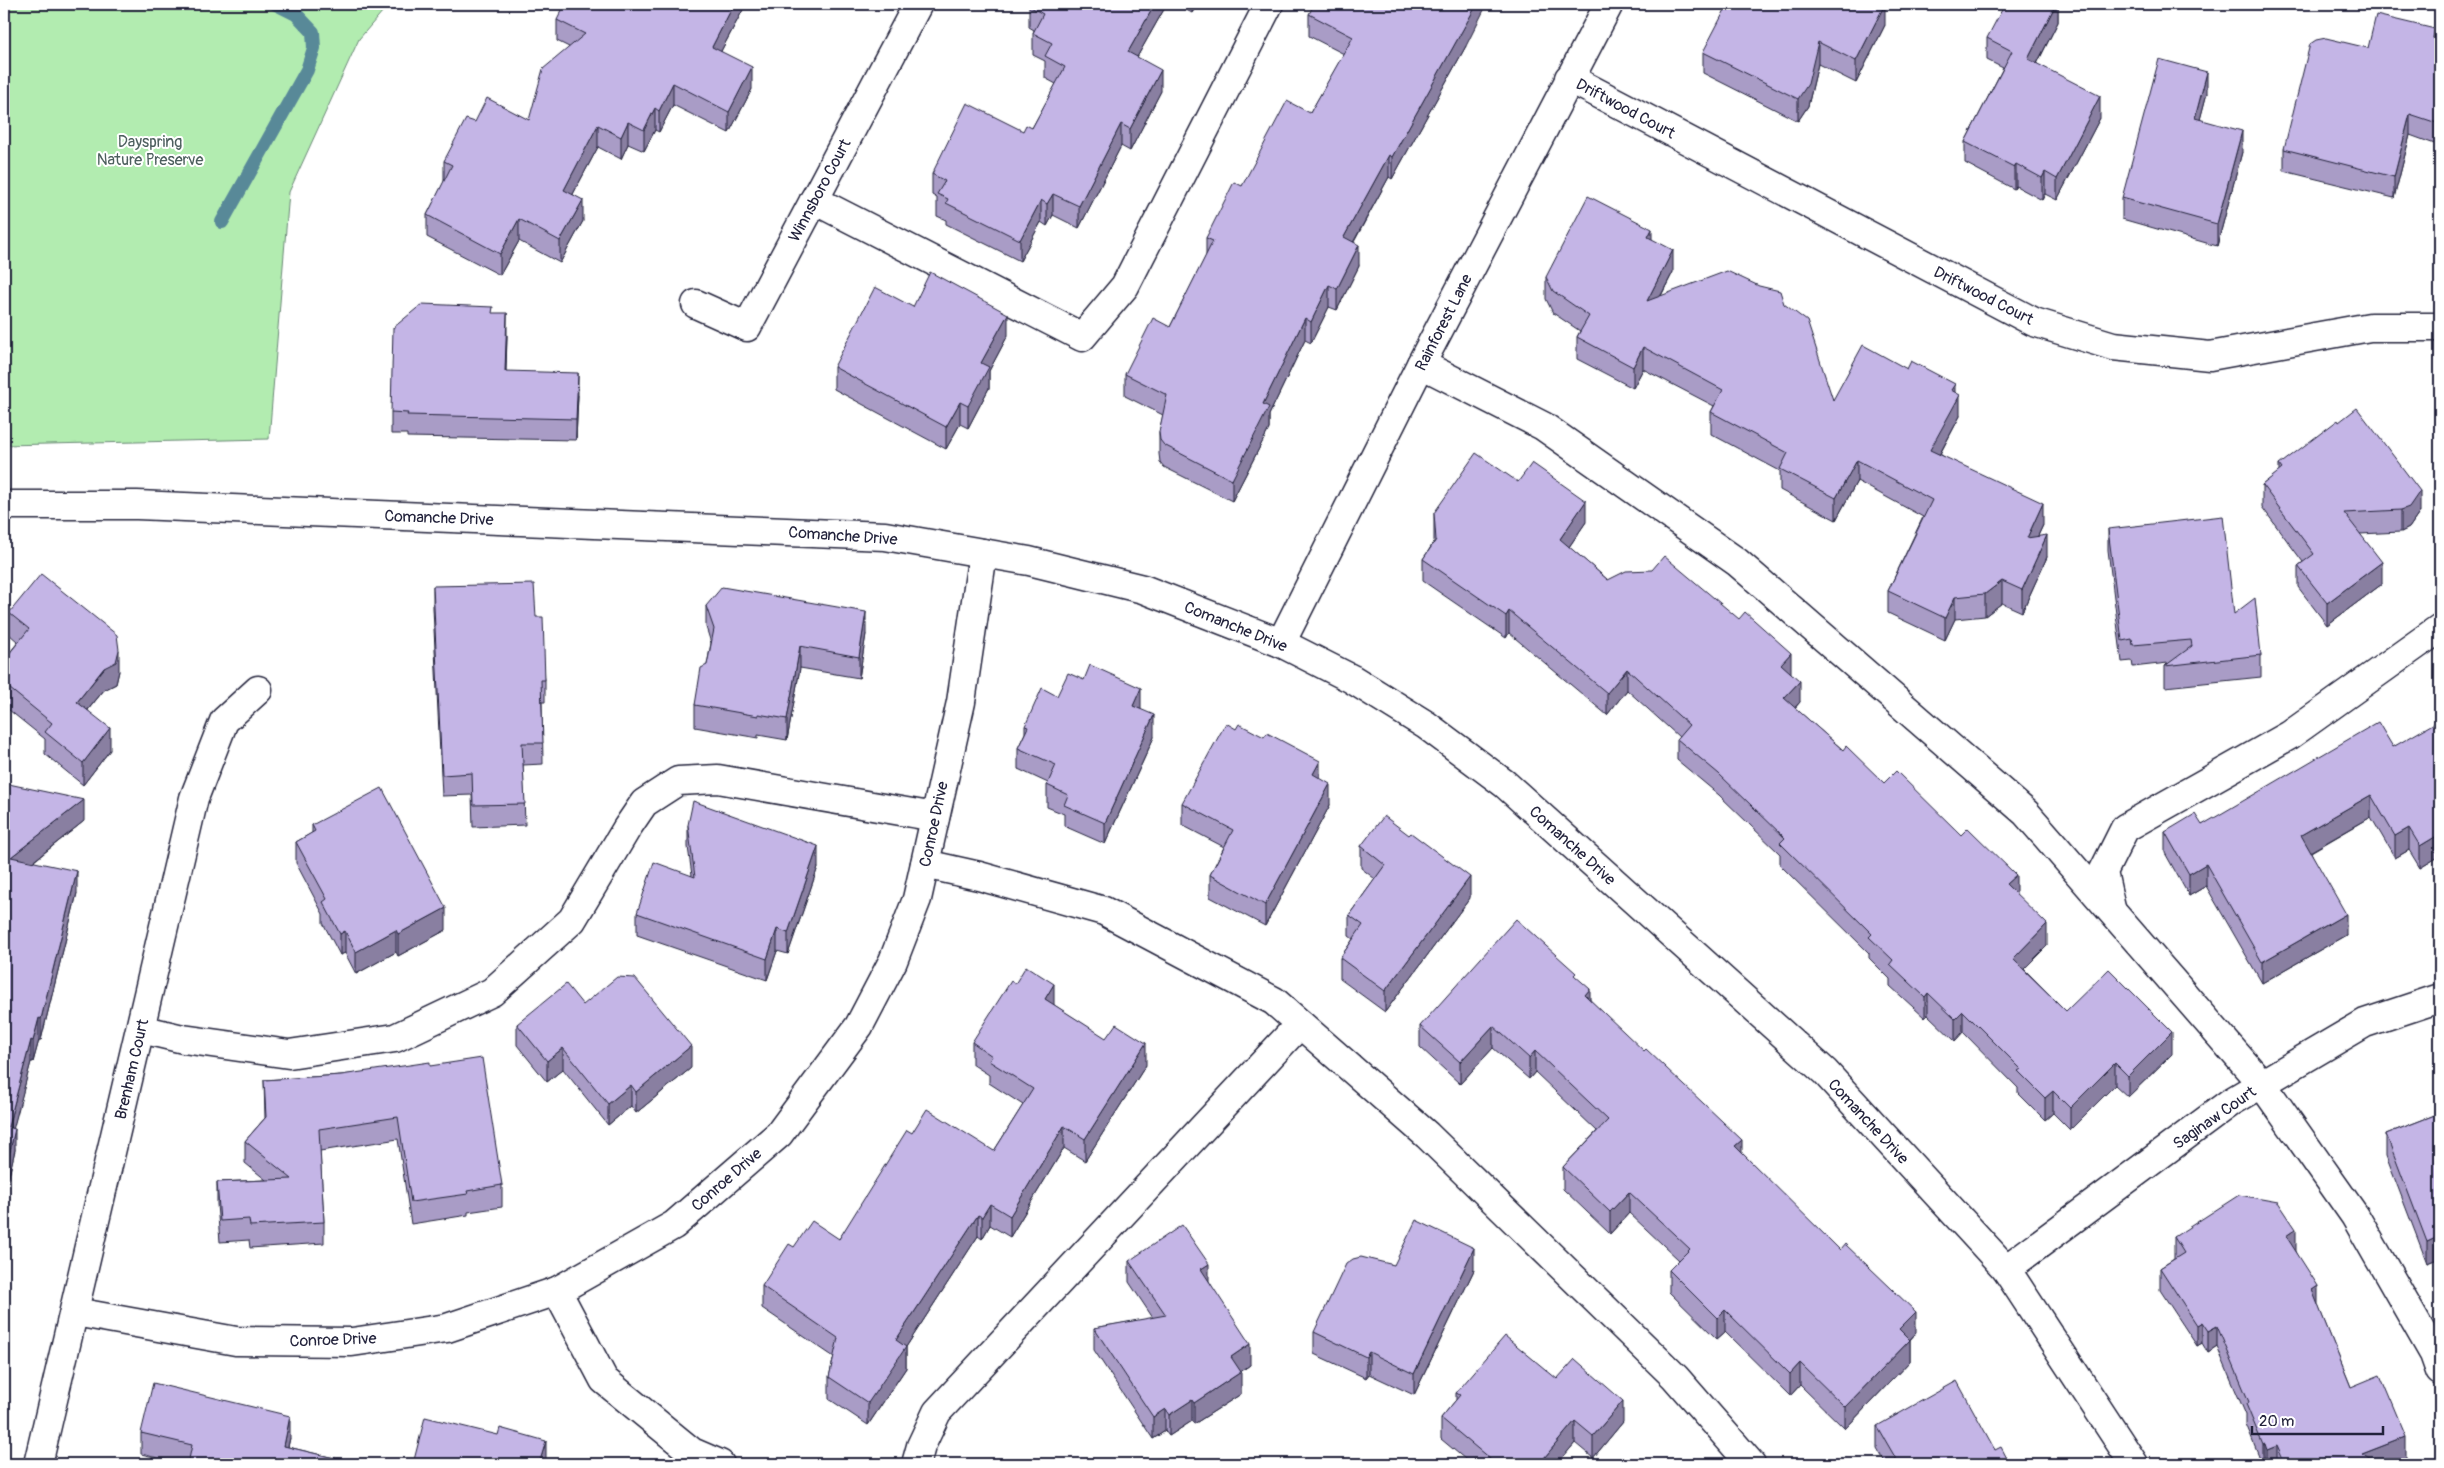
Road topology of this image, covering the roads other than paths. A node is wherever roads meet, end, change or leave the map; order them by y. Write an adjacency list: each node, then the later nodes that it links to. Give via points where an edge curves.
1 (918, 4): 5 (street, Winnsboro Court)
2 (1269, 4): 5 (street, via 1125,286 1082,337)
3 (1609, 4): 4 (street, Rainforest Lane)
4 (1569, 78): 7 (street, Driftwood Court, via 2034,322 2113,346 2210,356 2370,327); 8 (street, Rainforest Lane)
5 (814, 200): 6 (street, Winnsboro Court, via 747,327)
6 (696, 304)
7 (2440, 327)
8 (1421, 364): 12 (street, Rainforest Lane); 16 (street, via 1543,426 1737,562 2026,813)
9 (4, 505): 10 (street, Comanche Drive, via 137,505 885,536)
10 (983, 553): 12 (street, Comanche Drive, via 1029,561 1143,590); 14 (street, Conroe Drive, via 961,702)
11 (2440, 628): 16 (street, via 2290,735 2125,828 2103,872)
12 (1281, 643): 21 (street, Comanche Drive, via 1352,679 1426,725 1505,784 1825,1072)
13 (258, 690): 19 (street, Brenham Court, via 224,721 194,798)
14 (935, 817): 15 (street, Conroe Drive); 19 (street, via 718,779 678,782 644,803 572,920 492,992 395,1038 289,1054 183,1039)
15 (925, 864): 18 (street, via 1104,911 1274,1001); 22 (street, Conroe Drive, via 917,899 893,961 863,1018 778,1134 674,1225)
16 (2112, 912): 20 (street)
17 (2440, 998): 20 (street, Saginaw Court, via 2365,1023)
18 (1300, 1024): 27 (street, via 937,1412); 28 (street, via 1428,1135 1668,1370)
19 (141, 1029): 23 (street, Brenham Court)
20 (2262, 1084): 21 (street, Saginaw Court, via 2231,1102); 24 (street, via 2355,1216 2434,1354)
21 (2006, 1269): 29 (street, Comanche Drive)
22 (557, 1291): 23 (street, Conroe Drive, via 447,1328 352,1342 236,1341); 26 (street, via 604,1380 692,1452)
23 (75, 1312): 25 (street, Brenham Court)
24 (2440, 1371)
25 (38, 1464)
26 (720, 1464)
27 (916, 1464)
28 (1751, 1464)
29 (2134, 1464)

